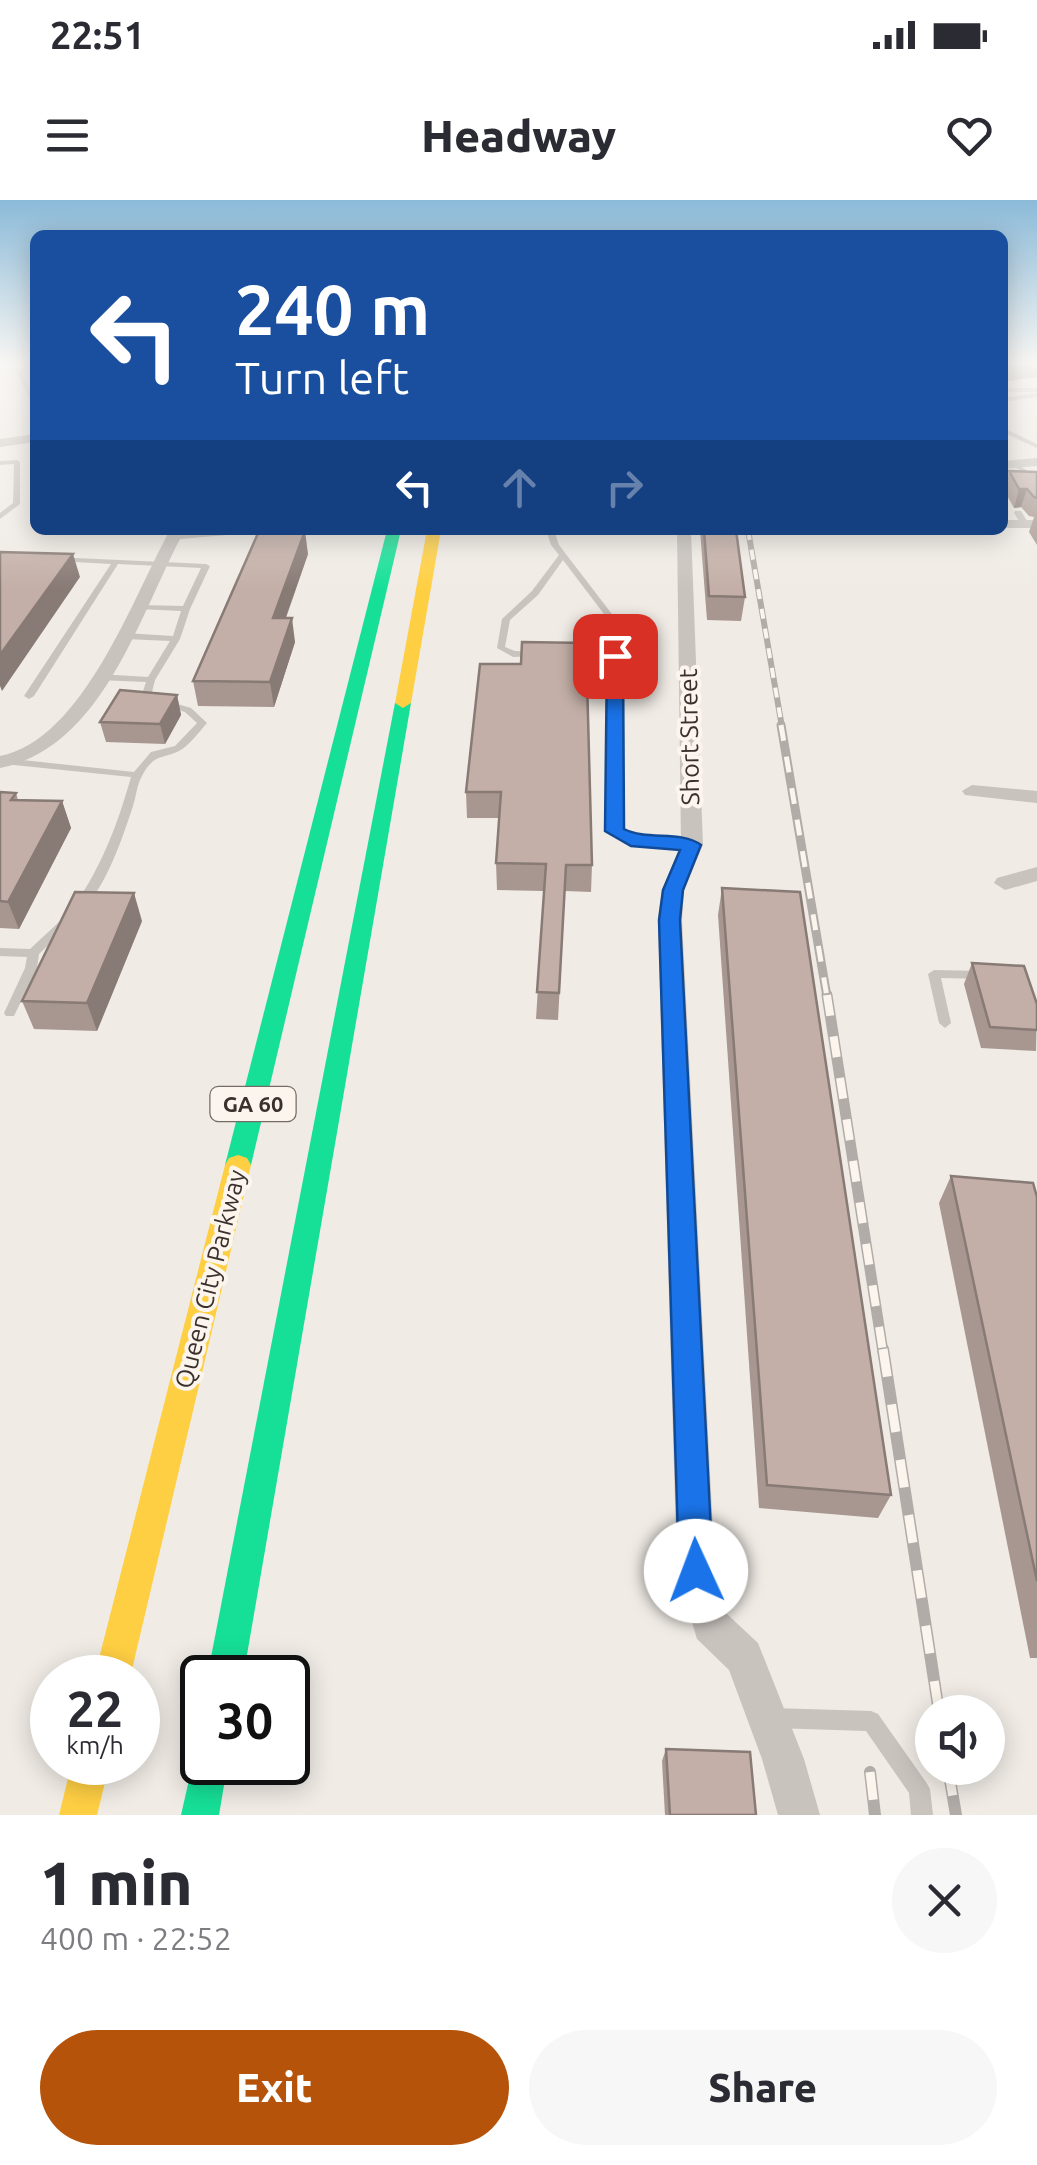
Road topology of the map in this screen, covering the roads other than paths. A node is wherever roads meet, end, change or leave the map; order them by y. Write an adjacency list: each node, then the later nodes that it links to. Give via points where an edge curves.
1 (30, 439): 2 (street)
2 (0, 443)
3 (1037, 462): 5 (street)
4 (0, 463): 7 (lane, via 17,462 16,504)
5 (1008, 465): 6 (lane)
6 (1037, 480)
7 (0, 518)
8 (174, 535): 16 (street)
9 (393, 535): 39 (main road, Queen City Parkway / GA 60)
10 (433, 535): 40 (main road, GA 60)
11 (552, 535): 13 (lane)
12 (684, 535): 31 (street, Short Street)
13 (562, 555): 21 (lane, via 535,594 506,619 501,648); 23 (lane, via 614,622)
14 (54, 559): 15 (lane)
15 (115, 562): 16 (lane); 26 (lane)
16 (160, 564): 17 (street); 18 (lane, via 206,566)
17 (139, 608): 18 (lane); 19 (street)
18 (186, 609): 20 (lane)
19 (125, 636): 20 (lane); 24 (street)
20 (176, 638): 25 (lane)
21 (547, 654)
22 (564, 655): 23 (lane)
23 (615, 656): 31 (lane, via 614,831 631,840)
24 (98, 677): 25 (lane); 27 (street, via 65,726 28,756)
25 (150, 680): 28 (lane, via 146,697 188,710 202,723 178,748 154,754)
26 (29, 696)
27 (2, 762): 28 (lane)
28 (137, 775): 35 (lane, via 92,890)
29 (972, 790): 30 (street)
30 (1037, 797)
31 (692, 845): 41 (street, Short Street, via 673,890 670,920 696,1571 711,1625 744,1657)
32 (1037, 874): 33 (street)
33 (1005, 883)
34 (0, 952): 35 (lane)
35 (33, 953): 37 (lane)
36 (1002, 976): 38 (lane, via 934,974)
37 (10, 1013)
38 (945, 1023)
39 (118, 1655)
40 (229, 1655)
41 (767, 1718): 46 (street, Short Street); 47 (lane, via 871,1722 919,1789)
42 (85, 1785): 44 (main road)
43 (205, 1785): 45 (main road)
44 (78, 1815)
45 (200, 1815)
46 (799, 1815)
47 (922, 1815)

